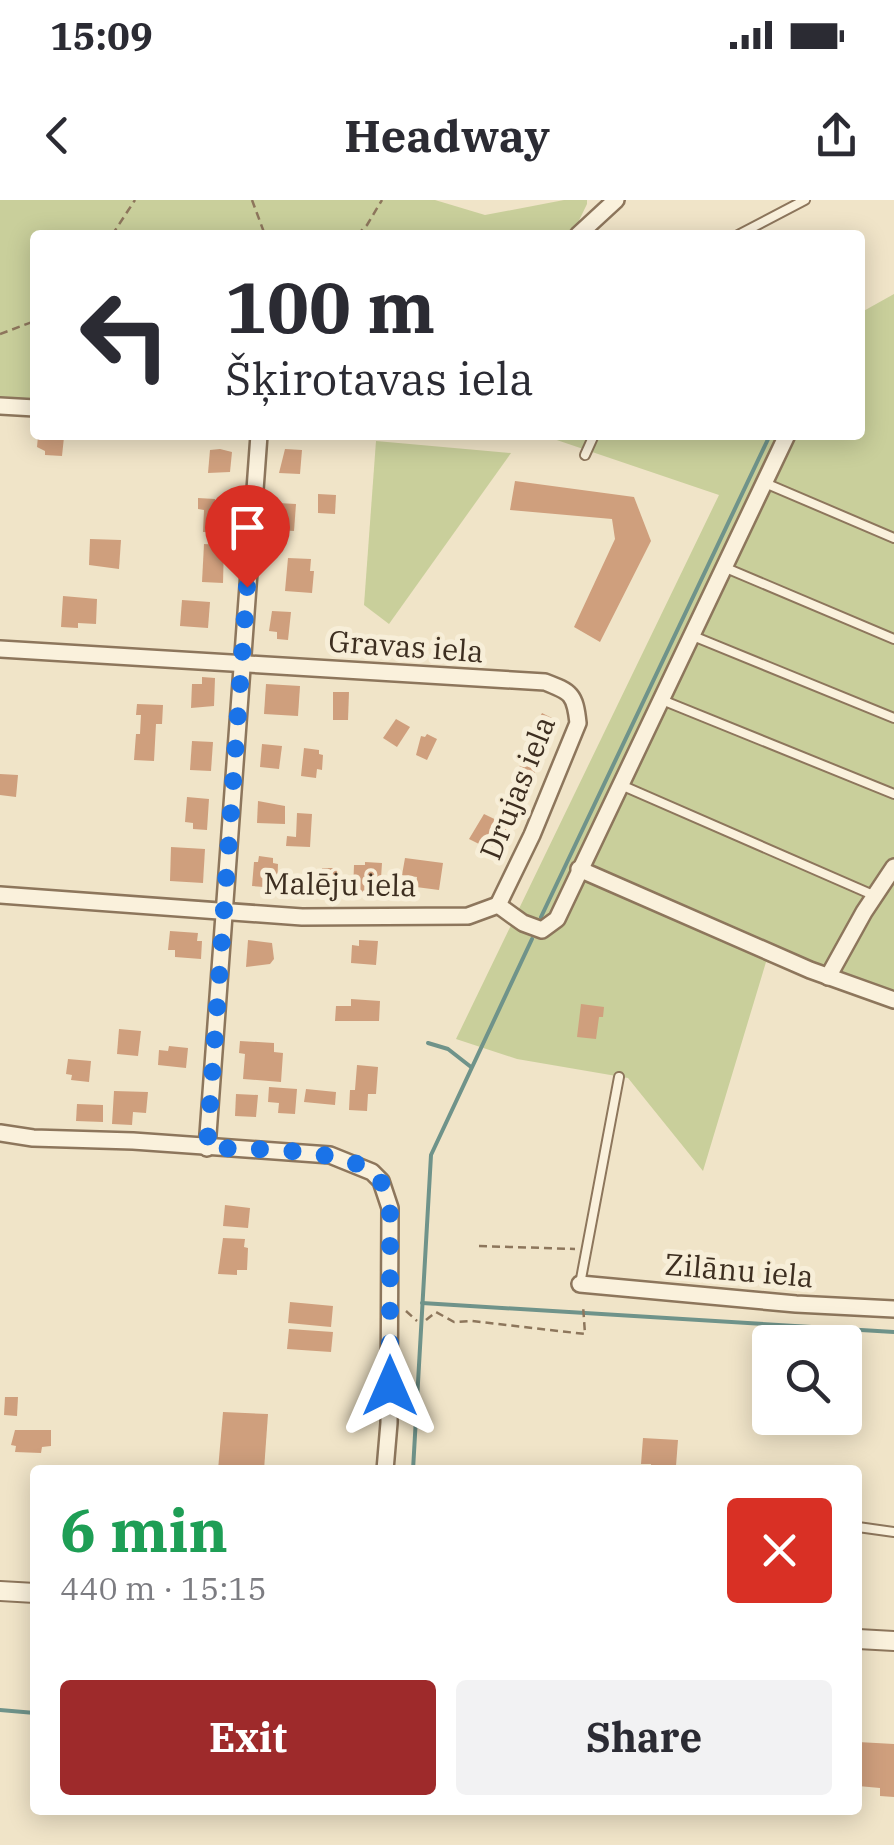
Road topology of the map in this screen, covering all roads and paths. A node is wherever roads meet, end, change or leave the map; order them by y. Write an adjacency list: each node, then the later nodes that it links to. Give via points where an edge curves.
1 (135, 200): 6 (path)
2 (252, 200): 7 (path)
3 (382, 200): 8 (path)
4 (616, 200): 9 (street)
5 (805, 200): 10 (lane)
6 (115, 230)
7 (263, 230)
8 (362, 230)
9 (594, 230)
10 (748, 230)
11 (30, 322): 12 (path)
12 (0, 334)
13 (0, 406): 14 (street)
14 (30, 408)
15 (258, 440): 25 (street)
16 (592, 440): 18 (lane)
17 (785, 440): 19 (street)
18 (584, 455)
19 (765, 483): 20 (lane); 21 (street)
20 (894, 538)
21 (726, 568): 22 (street); 23 (lane)
22 (694, 636): 27 (street); 28 (lane)
23 (894, 638)
24 (0, 648): 25 (street, Gravas iela)
25 (241, 663): 26 (street, Gravas iela, via 545,682); 36 (street)
26 (568, 691): 35 (street, Drujas iela, via 578,724)
27 (662, 700): 29 (street); 30 (lane)
28 (894, 718)
29 (620, 784): 32 (street); 34 (lane)
30 (894, 794)
31 (894, 867): 34 (street)
32 (580, 869): 35 (street, via 557,919 542,930); 37 (street)
33 (0, 895): 36 (street, Malēju iela)
34 (875, 896): 37 (street)
35 (498, 905): 36 (street, Malēju iela, via 468,916 360,918)
36 (223, 910): 41 (street)
37 (828, 977): 38 (street)
38 (894, 1000)
39 (619, 1077): 43 (lane)
40 (0, 1132): 41 (street)
41 (207, 1148): 48 (street, via 330,1154 381,1181 390,1208)
42 (479, 1246): 43 (path)
43 (587, 1249): 44 (lane)
44 (580, 1284): 46 (street, Zilānu iela)
45 (583, 1305): 47 (path, via 585,1334 454,1322 436,1312)
46 (894, 1310)
47 (426, 1320)
48 (386, 1465)
49 (862, 1528): 50 (lane)
50 (894, 1532)
51 (0, 1591): 52 (street)
52 (30, 1593)
53 (862, 1639): 54 (street)
54 (894, 1641)

